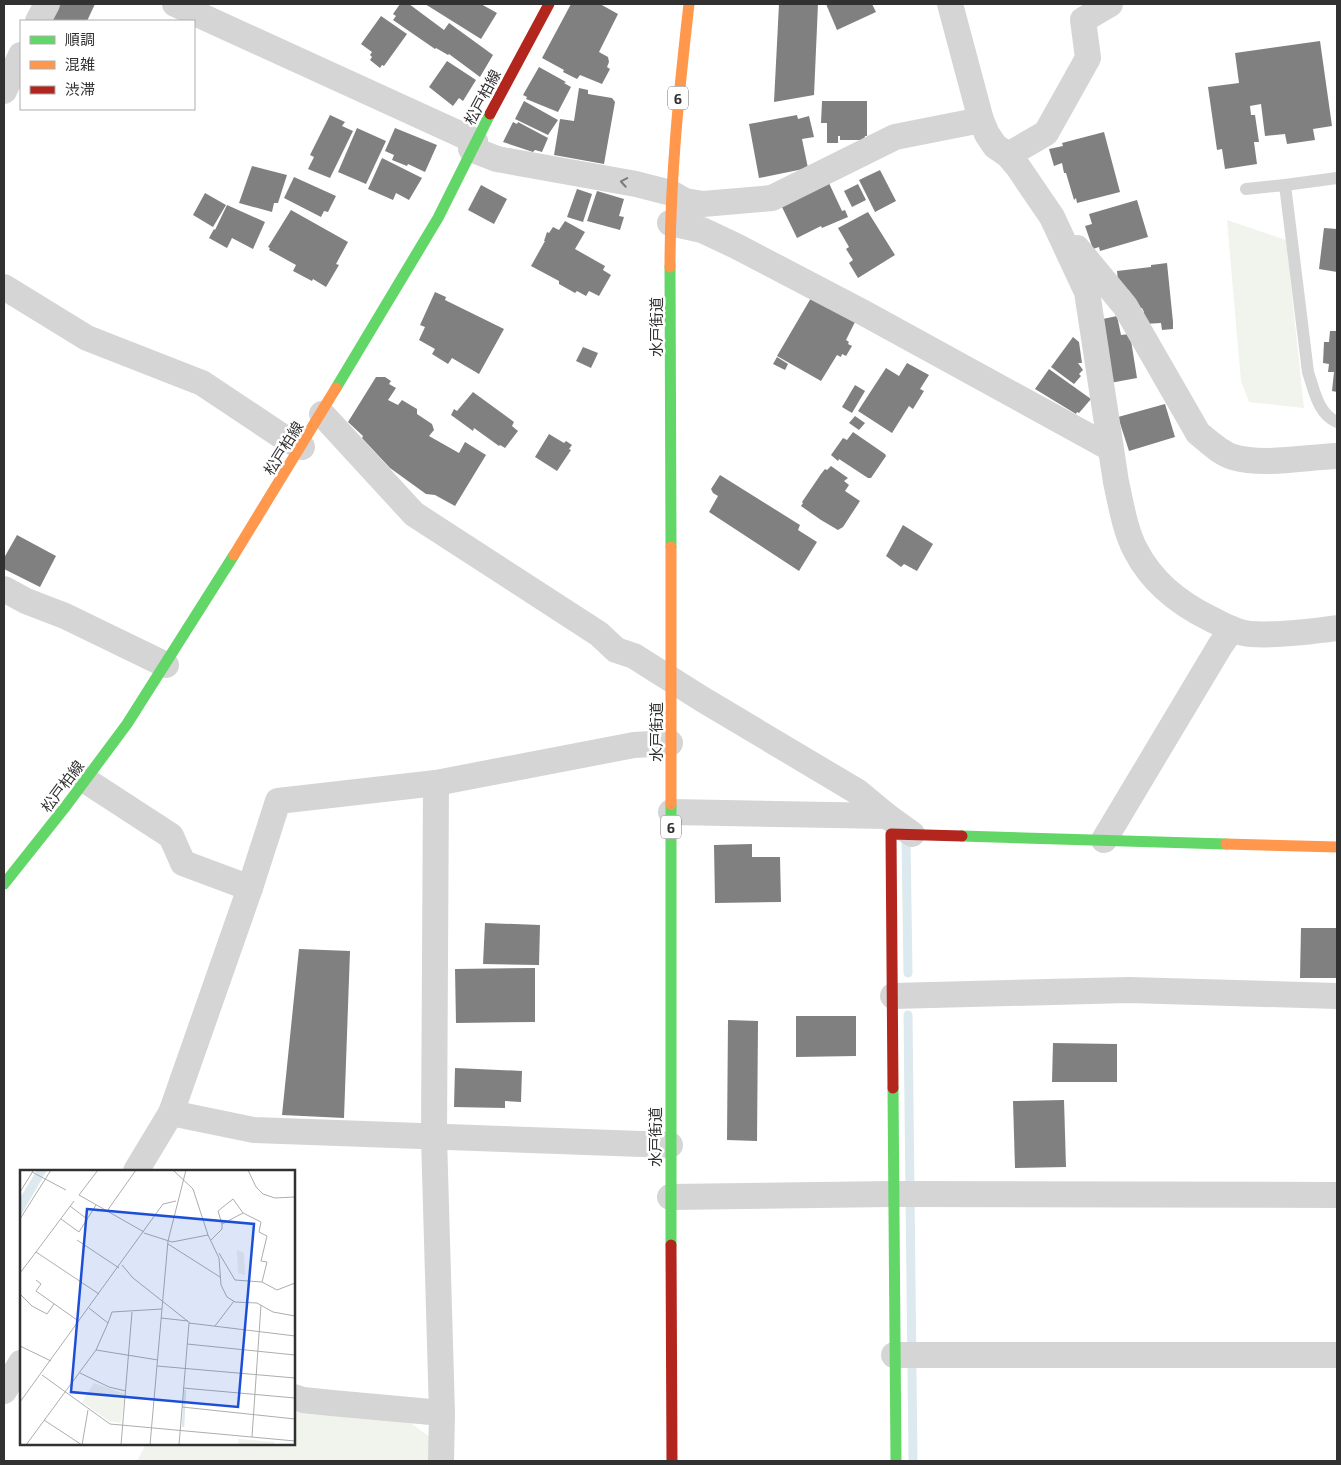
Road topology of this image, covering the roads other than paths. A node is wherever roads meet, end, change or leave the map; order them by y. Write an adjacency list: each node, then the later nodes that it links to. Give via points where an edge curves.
1 (47, 4): 8 (street)
2 (175, 4): 10 (street)
3 (549, 4): 10 (main road, 松戸柏線)
4 (688, 4): 15 (main road, 水戸街道 / 6)
5 (950, 4): 9 (street)
6 (1110, 4): 7 (street)
7 (1082, 12): 11 (street, via 1088,58 1046,132)
8 (39, 20)
9 (981, 120): 11 (street, via 995,146); 15 (street, via 895,137 772,198 703,204 685,201)
10 (473, 145): 15 (street, one-way to 10, via 497,159); 19 (main road, 松戸柏線, via 438,218)
11 (1008, 155): 16 (street)
12 (1337, 178): 13 (lane)
13 (1285, 185): 14 (lane); 20 (lane, via 1308,372 1316,400 1328,419)
14 (1246, 189)
15 (671, 193): 17 (main road, 水戸街道 / 6)
16 (1052, 216): 22 (street, via 1087,292); 23 (street, via 1125,306 1198,433 1212,445 1232,456 1254,461)
17 (670, 223): 22 (street, via 702,230 736,246); 28 (main road, 水戸街道 / 6)
18 (4, 287): 21 (street, via 87,338 202,383)
19 (322, 414): 21 (main road, 松戸柏線); 28 (street, via 414,514 599,634 616,650 634,656)
20 (1337, 422)
21 (302, 447): 27 (main road, 松戸柏線)
22 (1110, 448): 26 (street, via 1127,526 1135,550 1149,571 1178,599)
23 (1337, 456)
24 (4, 589): 27 (street)
25 (1337, 628): 26 (street, via 1276,634 1248,634)
26 (1232, 629): 35 (street)
27 (166, 665): 30 (main road, 松戸柏線)
28 (671, 680): 29 (main road, 水戸街道 / 6); 33 (street, via 858,792)
29 (670, 743): 31 (street, via 634,745); 32 (main road, 水戸街道 / 6)
30 (85, 780): 37 (main road, 松戸柏線); 38 (street, via 171,836 183,863)
31 (436, 783): 38 (street, via 278,801); 42 (street)
32 (671, 812): 33 (street); 43 (main road, 水戸街道 / 6)
33 (887, 816): 34 (street)
34 (912, 834): 35 (main road); 39 (main road, via 891,834)
35 (1104, 840): 36 (main road)
36 (1337, 847)
37 (4, 884)
38 (250, 888): 41 (street)
39 (893, 996): 40 (street, via 1129,990); 45 (main road)
40 (1337, 996)
41 (171, 1113): 42 (street, via 254,1130); 44 (street)
42 (434, 1137): 43 (street); 53 (street)
43 (670, 1145): 47 (main road, 水戸街道 / 6)
44 (137, 1170)
45 (892, 1194): 46 (street); 47 (street); 49 (main road)
46 (1337, 1195)
47 (670, 1197): 55 (main road, 水戸街道 / 6)
48 (1337, 1355): 49 (street)
49 (894, 1356): 56 (main road)
50 (20, 1364): 51 (street)
51 (4, 1391)
52 (295, 1397): 53 (street)
53 (442, 1413): 54 (street)
54 (441, 1461)
55 (672, 1461)
56 (896, 1461)

